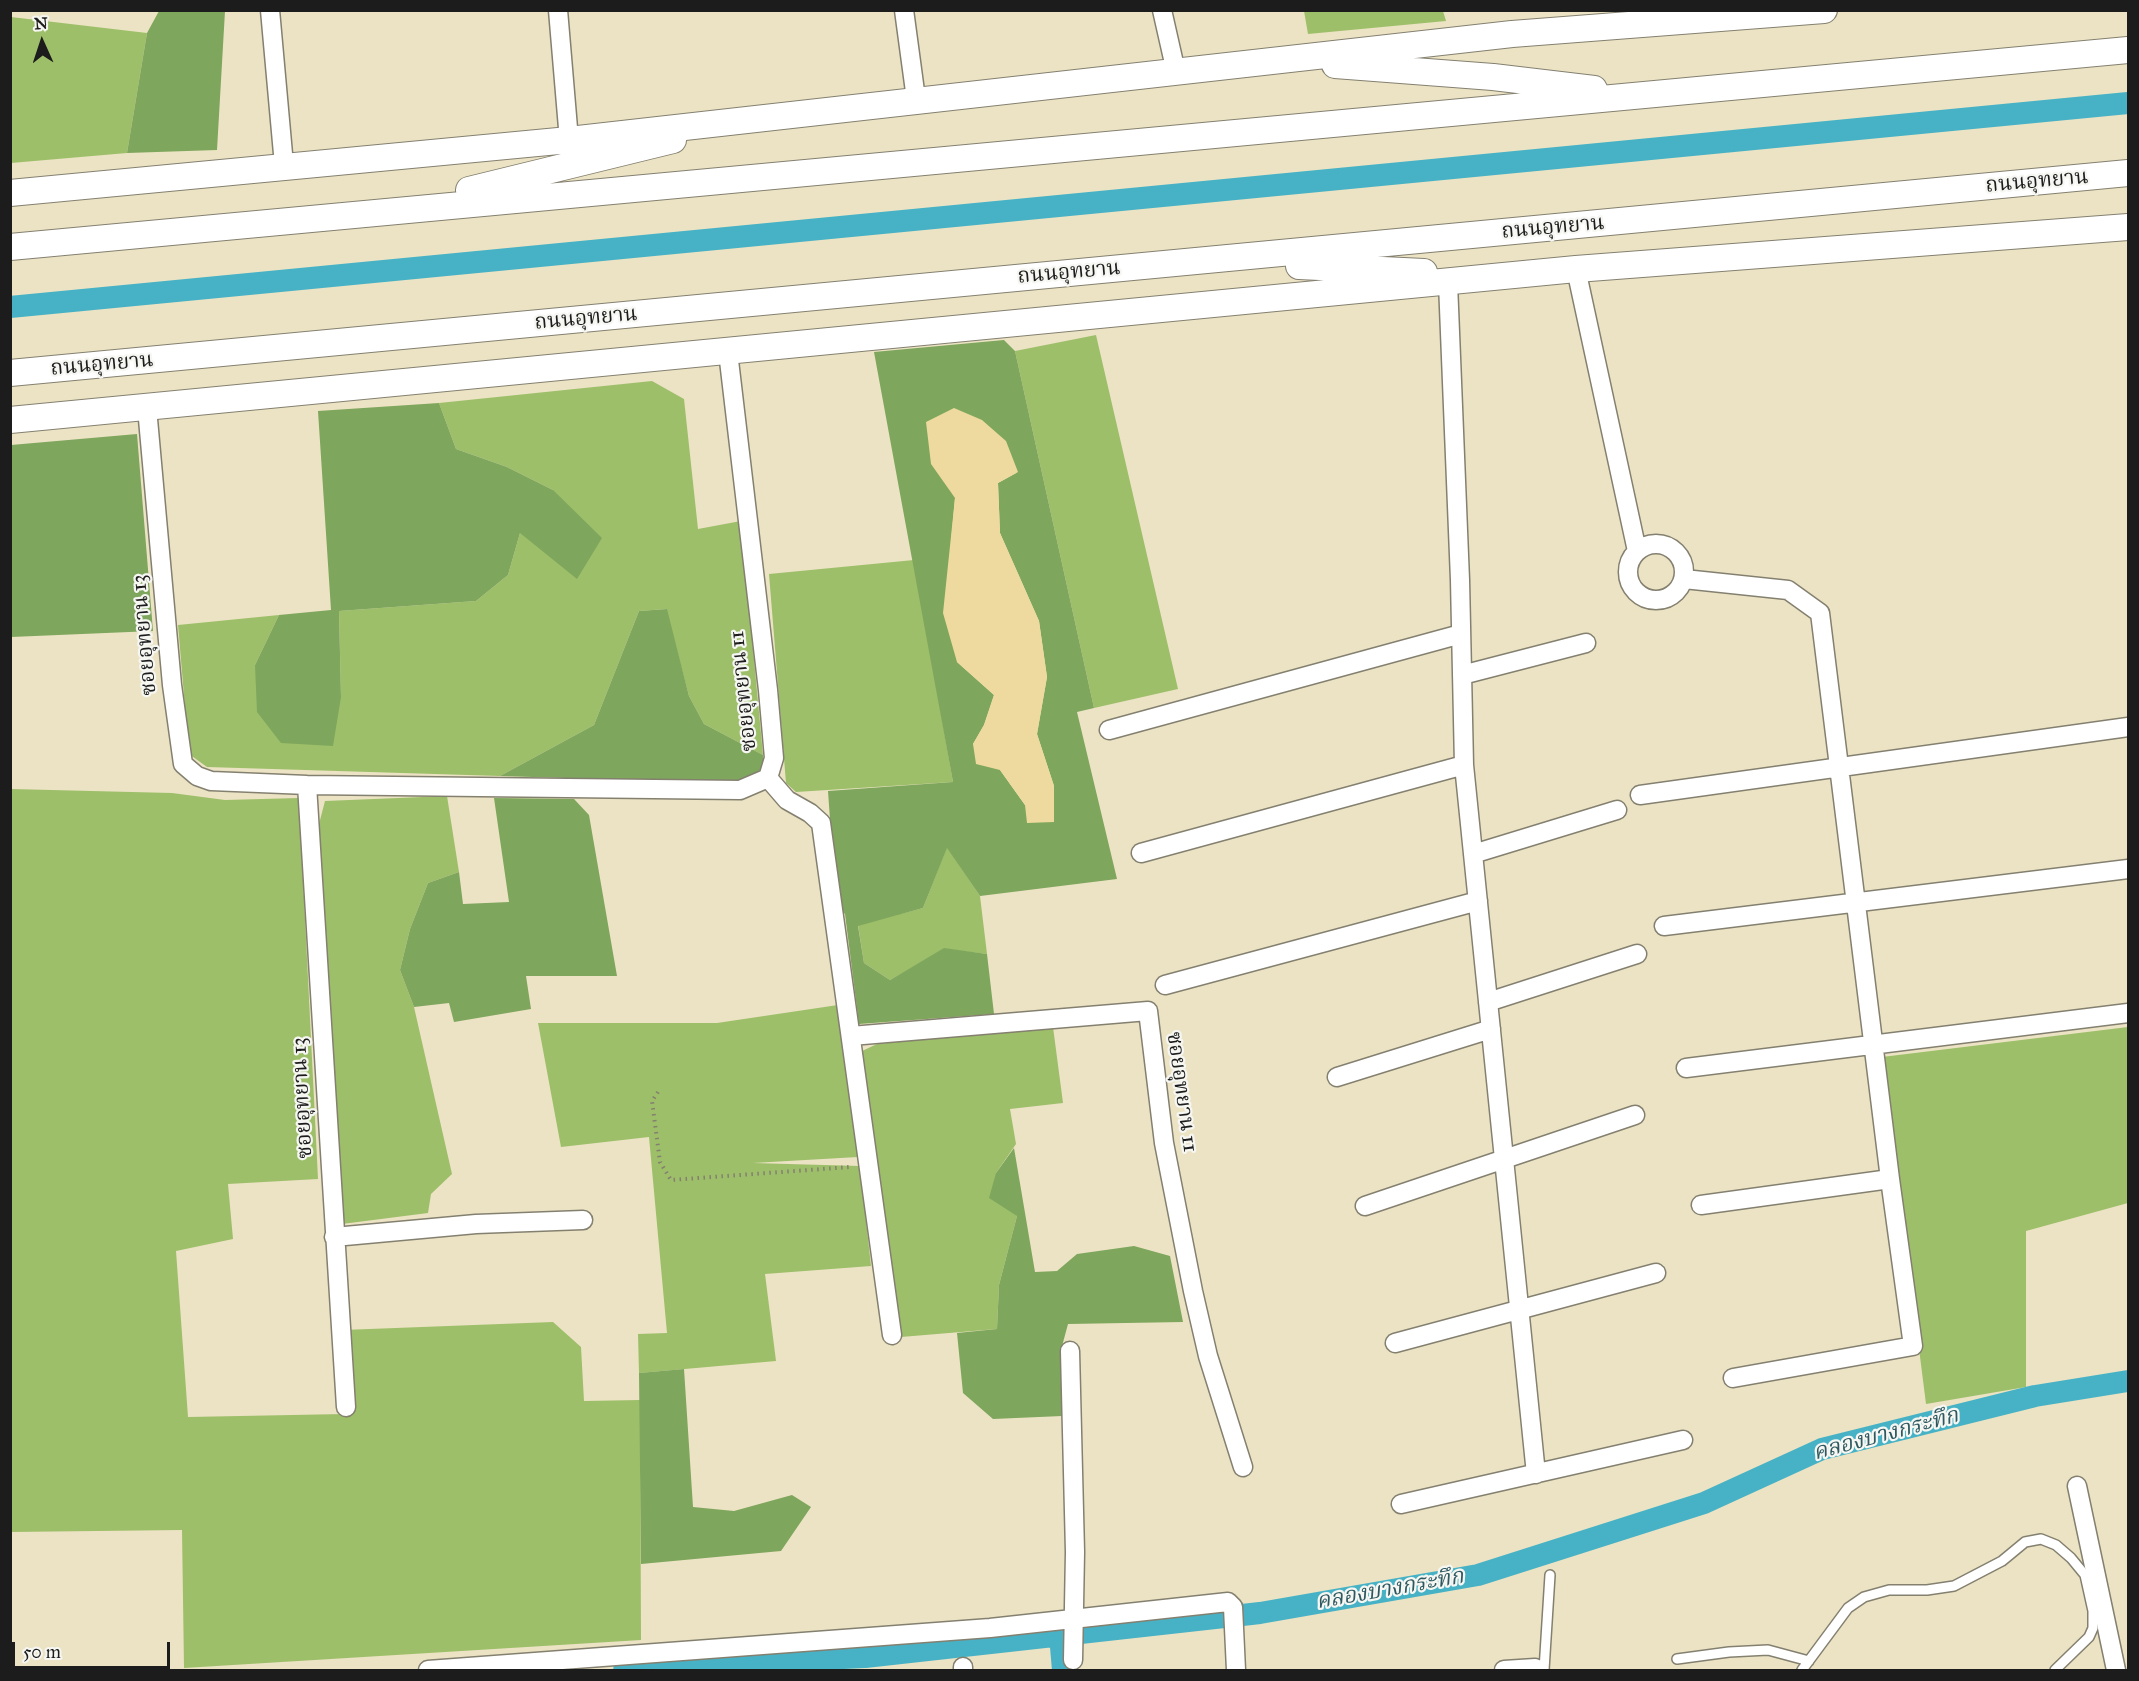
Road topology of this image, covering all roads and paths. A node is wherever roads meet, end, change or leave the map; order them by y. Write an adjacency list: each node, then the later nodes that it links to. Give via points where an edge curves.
1 (270, 10): 13 (street)
2 (558, 10): 12 (street)
3 (904, 10): 10 (street)
4 (1162, 10): 8 (street)
5 (1824, 10): 7 (main road, via 1523,33)
6 (2128, 50): 9 (main road)
7 (1274, 61): 8 (main road); 9 (main road, via 1492,77)
8 (1176, 72): 10 (main road)
9 (1646, 95): 16 (main road)
10 (916, 99): 11 (main road)
11 (776, 114): 12 (main road); 16 (main road, via 507,182)
12 (568, 140): 13 (main road)
13 (284, 165): 15 (main road)
14 (2128, 173): 19 (main road, ถนนอุทยาน)
15 (10, 193)
16 (334, 217): 18 (main road)
17 (2128, 227): 20 (main road, ถนนอุทยาน)
18 (10, 247)
19 (1173, 263): 21 (main road, via 1345,267); 24 (main road, ถนนอุทยาน)
20 (1576, 269): 21 (main road, ถนนอุทยาน); 29 (street)
21 (1502, 277): 22 (main road, ถนนอุทยาน)
22 (1448, 283): 23 (main road, ถนนอุทยาน); 31 (street)
23 (728, 352): 27 (main road, ถนนอุทยาน); 38 (street, ซอยอุทยาน 11, via 768,690 774,758)
24 (106, 364): 25 (main road, ถนนอุทยาน); 26 (main road)
25 (10, 373)
26 (10, 381)
27 (147, 408): 28 (main road, ถนนอุทยาน); 39 (street, ซอยอุทยาน 13, via 183,764 211,781)
28 (10, 420)
29 (1637, 551): 30 (street, via 1648,544 1673,548 1682,558); 30 (street, via 1629,561 1627,574 1639,595 1663,600 1675,594)
30 (1684, 579): 37 (street, via 1788,590 1820,613)
31 (1461, 634): 33 (street); 35 (street)
32 (1586, 643): 33 (street)
33 (1462, 675): 36 (street)
34 (2128, 727): 37 (street)
35 (1109, 730)
36 (1464, 765): 42 (street); 43 (street)
37 (1839, 767): 40 (street); 46 (street)
38 (768, 778): 39 (street, ซอยอุทยาน 13, via 740,790); 53 (street, ซอยอุทยาน 11, via 787,800 821,823)
39 (307, 785): 65 (street, ซอยอุทยาน 13)
40 (1640, 795)
41 (1617, 810): 43 (street)
42 (1141, 853)
43 (1473, 854): 45 (street)
44 (2128, 869): 46 (street)
45 (1478, 901): 49 (street); 50 (street)
46 (1856, 903): 47 (street); 54 (street)
47 (1664, 926)
48 (1637, 954): 50 (street)
49 (1165, 985)
50 (1488, 1002): 52 (street)
51 (2128, 1013): 54 (street)
52 (1491, 1029): 56 (street); 59 (street)
53 (851, 1036): 60 (street, ซอยอุทยาน 11); 74 (street, ซอยอุทยาน 11, via 1148,1011 1164,1143 1193,1291 1208,1356)
54 (1873, 1045): 55 (street); 61 (street)
55 (1686, 1068)
56 (1337, 1077)
57 (658, 1092): 60 (path, via 652,1101 660,1162 671,1180)
58 (1635, 1115): 59 (street)
59 (1504, 1159): 63 (street); 67 (street)
60 (869, 1166): 68 (street, ซอยอุทยาน 11)
61 (1890, 1179): 62 (street); 71 (street, via 1913,1346)
62 (1701, 1205)
63 (1365, 1206)
64 (583, 1220): 65 (street, via 476,1224)
65 (334, 1237): 72 (street, ซอยอุทยาน 13)
66 (1656, 1273): 67 (street)
67 (1519, 1310): 69 (street); 75 (street)
68 (892, 1335)
69 (1395, 1343)
70 (1070, 1351): 79 (street)
71 (1733, 1378)
72 (346, 1407)
73 (1683, 1440): 75 (street)
74 (1244, 1467)
75 (1536, 1474): 77 (street)
76 (2076, 1486): 90 (street)
77 (1401, 1504)
78 (1550, 1575): 87 (lane)
79 (1073, 1622): 81 (street); 83 (street); 84 (street, via 1228,1602 1234,1615)
80 (1677, 1659): 82 (lane, via 1768,1650)
81 (1073, 1660)
82 (1809, 1661): 88 (lane); 89 (lane, via 1848,1608 1864,1597 1889,1590 1953,1586 2002,1561 2025,1542 2041,1539 2056,1545 2085,1575 2093,1611 2089,1637)
83 (428, 1671)
84 (1236, 1671)
85 (1504, 1671): 86 (street)
86 (1539, 1671)
87 (1544, 1671)
88 (1802, 1671)
89 (2055, 1671)
90 (2116, 1671)

